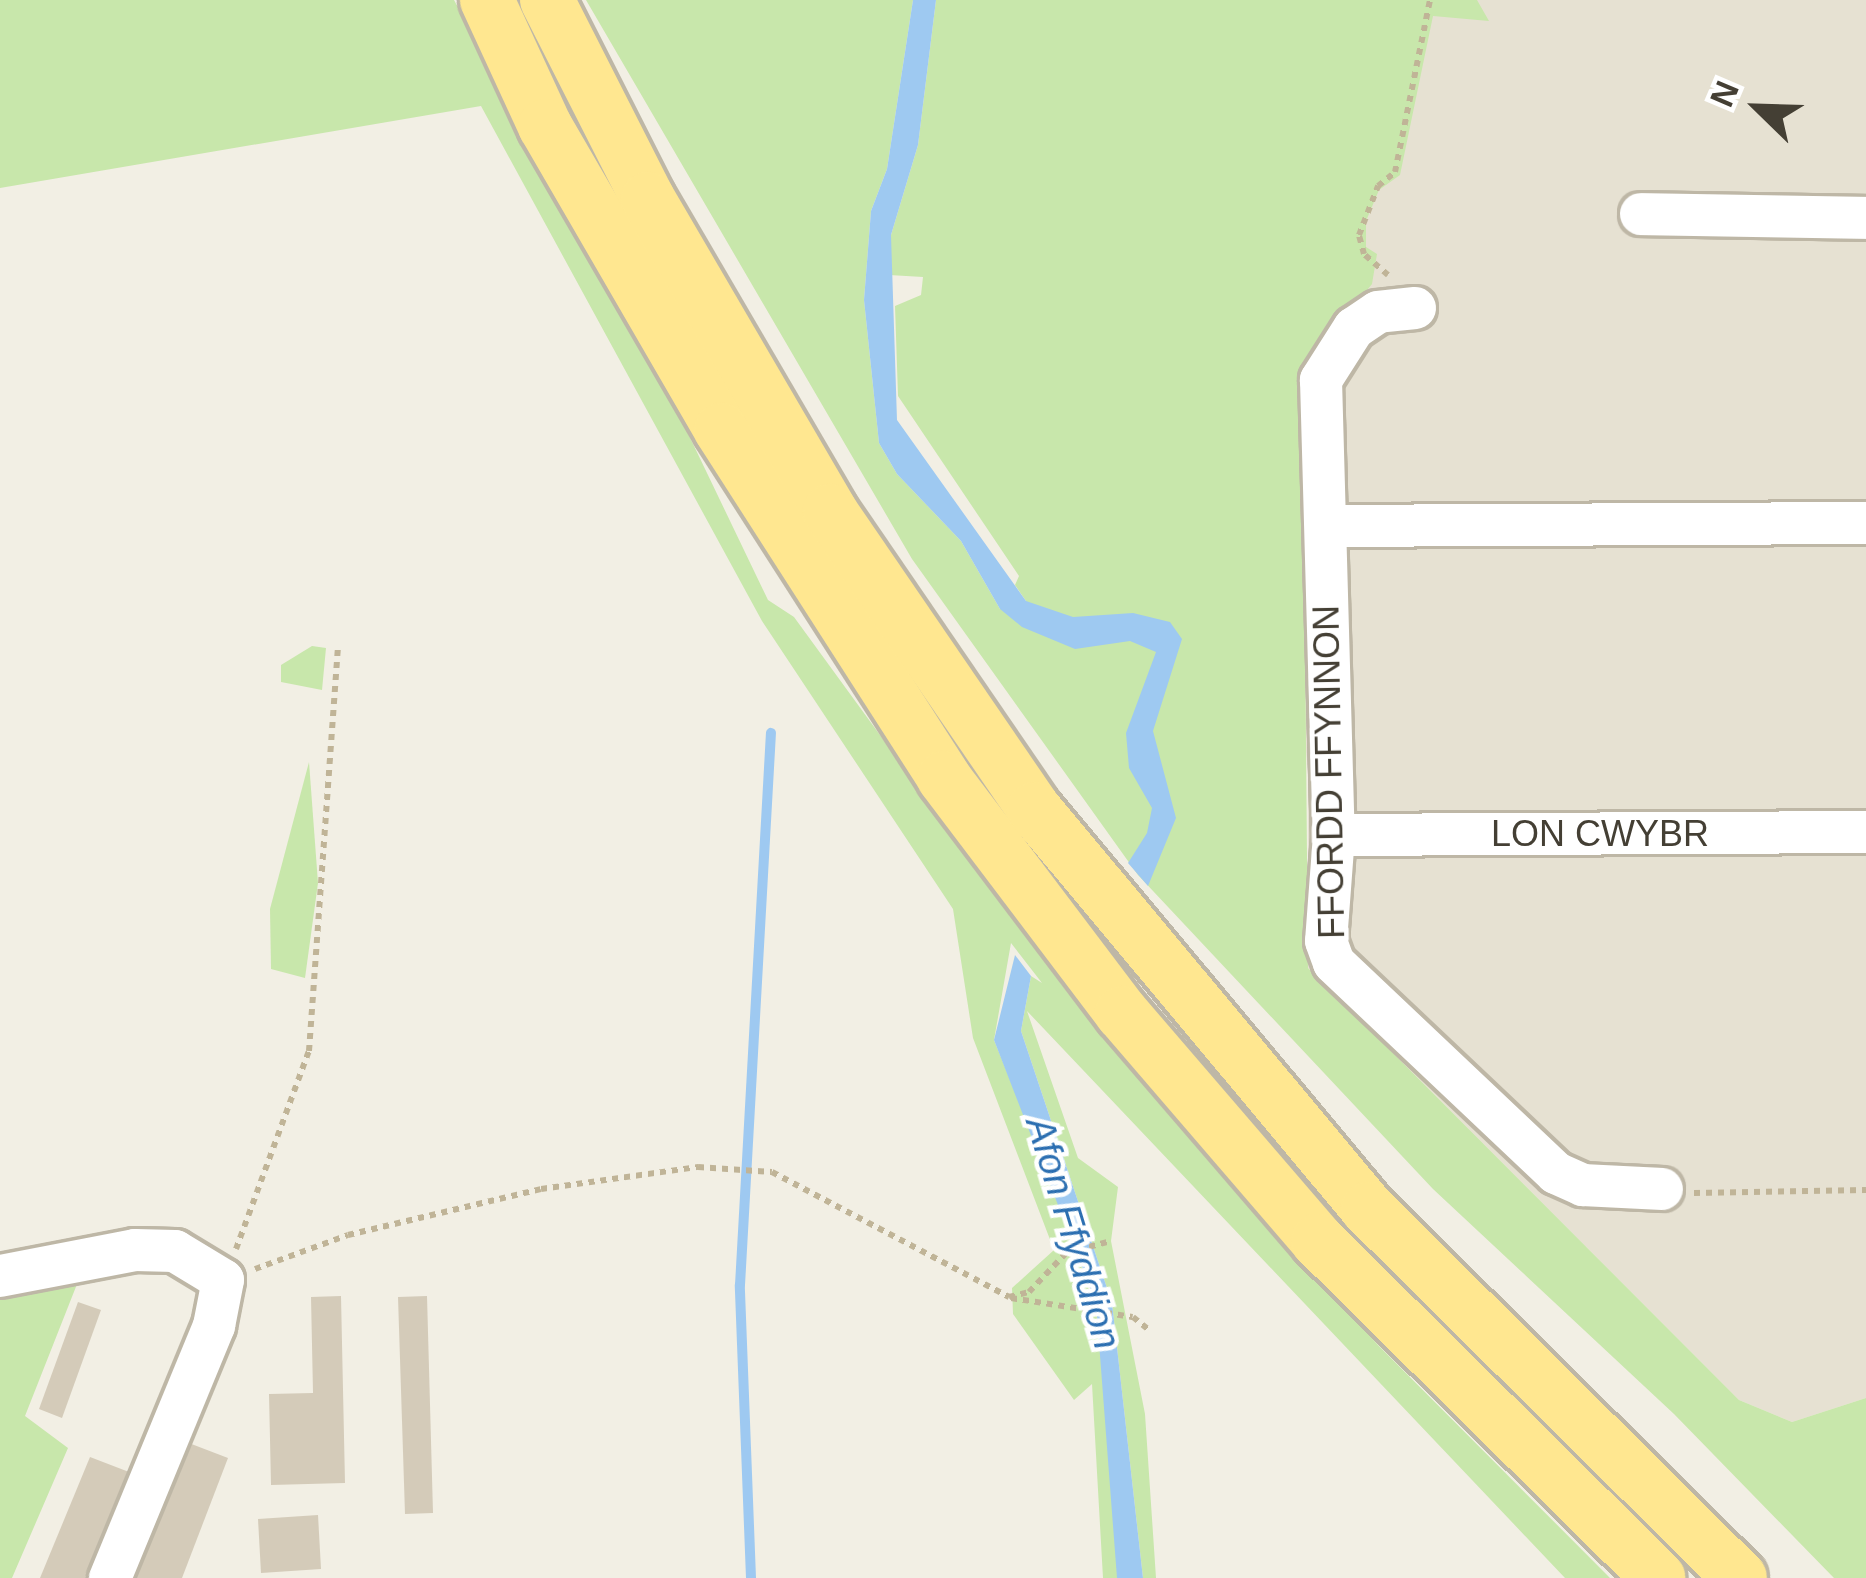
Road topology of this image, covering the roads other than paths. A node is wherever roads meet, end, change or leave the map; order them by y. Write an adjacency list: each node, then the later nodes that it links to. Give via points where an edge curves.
1 (487, 0): 15 (main road, via 545,126 721,430 944,778 1122,1013 1318,1240)
2 (547, 0): 16 (main road, via 648,199 830,511 1034,809 1368,1209)
3 (1681, 177): 5 (street, via 1683,202)
4 (1641, 214): 5 (street)
5 (1719, 214): 6 (street)
6 (1866, 218)
7 (1394, 298): 9 (street, FFORDD FFYNNON, via 1333,351 1321,380)
8 (1866, 523): 9 (street)
9 (1326, 526): 11 (street, FFORDD FFYNNON)
10 (1866, 832): 11 (street, LON CWYBR)
11 (1334, 836): 12 (street, FFORDD FFYNNON, via 1326,899 1334,963 1556,1173)
12 (1636, 1196)
13 (0, 1276): 14 (street, via 135,1250 175,1251 224,1280 214,1326)
14 (110, 1578)
15 (1658, 1578)
16 (1740, 1578)

